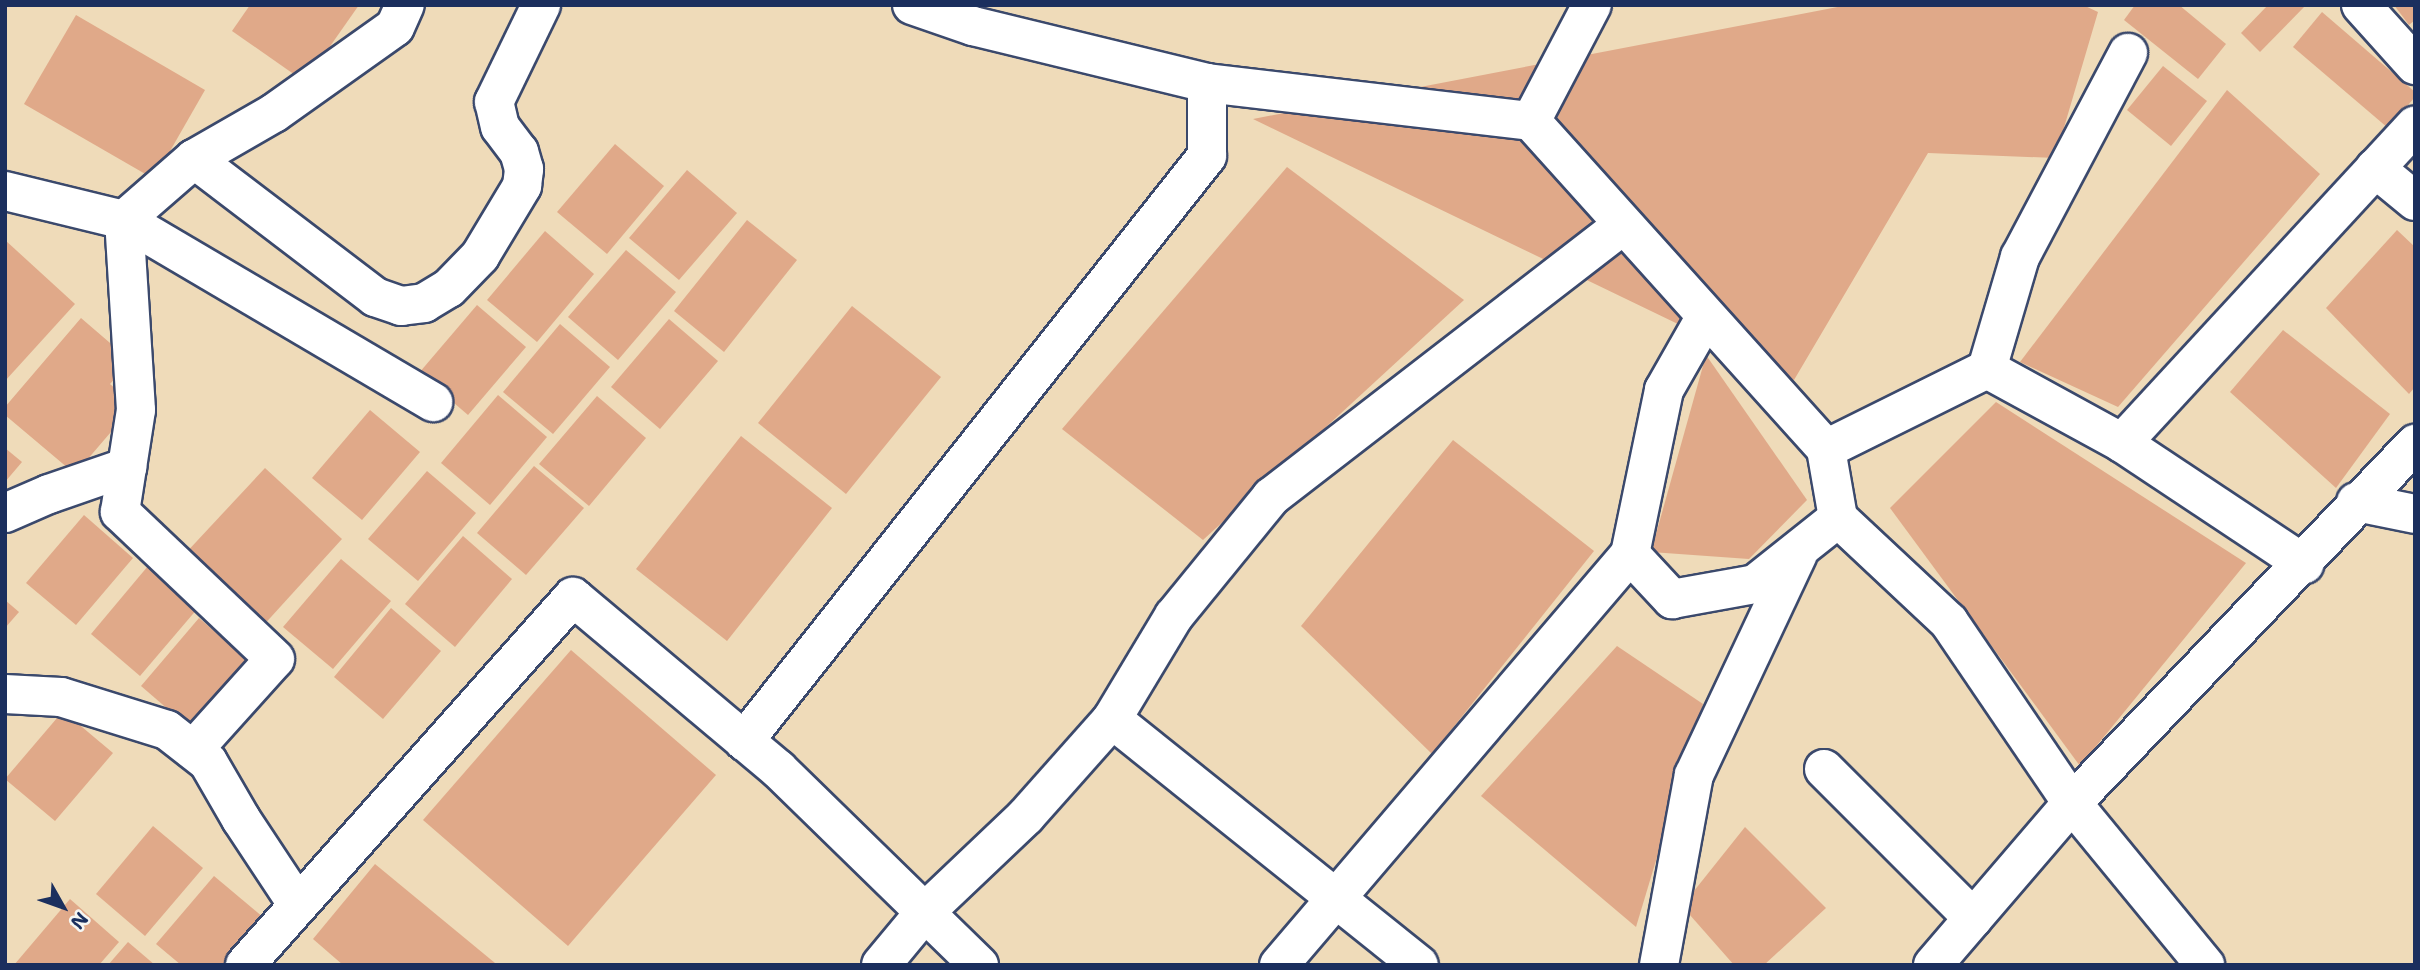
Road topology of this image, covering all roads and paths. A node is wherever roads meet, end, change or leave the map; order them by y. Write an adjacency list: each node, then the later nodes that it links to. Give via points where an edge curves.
1 (405, 5): 11 (street, via 395,27 274,113)
2 (541, 5): 11 (street, via 494,102 500,127 519,152 524,169 522,187 480,256 449,288 424,303 401,306 375,297)
3 (912, 5): 8 (street, via 973,26)
4 (1592, 5): 9 (street)
5 (2361, 5): 7 (street)
6 (2127, 53): 18 (street, via 2020,257)
7 (2415, 65)
8 (1207, 83): 9 (street); 33 (street, via 1207,156)
9 (1531, 121): 16 (street)
10 (2415, 125): 12 (street)
11 (194, 159): 15 (street)
12 (2375, 169): 14 (street); 20 (street)
13 (5, 191): 15 (street)
14 (2415, 201)
15 (124, 220): 19 (street); 23 (street, via 136,410)
16 (1623, 225): 17 (street); 32 (street, via 1270,497 1174,616)
17 (1705, 318): 22 (street); 29 (street, via 1664,390)
18 (1987, 369): 20 (street); 22 (street)
19 (433, 402)
20 (2122, 443): 30 (street)
21 (2415, 444): 24 (street)
22 (1826, 449): 27 (street)
23 (127, 467): 25 (street); 34 (street, via 120,512 275,659)
24 (2356, 502): 26 (street); 30 (street)
25 (5, 513)
26 (2415, 514)
27 (1838, 518): 28 (street); 36 (street, via 1949,622)
28 (1802, 546): 29 (street, via 1755,584 1672,599); 46 (street, via 1694,775)
29 (1630, 554): 37 (street)
30 (2304, 564): 36 (street)
31 (5, 694): 34 (street, via 61,697 167,730)
32 (1112, 719): 37 (street); 39 (street, via 1026,816)
33 (744, 740): 38 (street, via 573,597); 39 (street)
34 (200, 756): 38 (street)
35 (1824, 769): 40 (street)
36 (2072, 803): 40 (street); 48 (street)
37 (1337, 897): 44 (street); 45 (street)
38 (298, 905): 41 (street)
39 (925, 912): 42 (street); 43 (street)
40 (1973, 918): 47 (street)
41 (245, 965)
42 (881, 965)
43 (979, 965)
44 (1279, 965)
45 (1419, 965)
46 (1658, 965)
47 (1933, 965)
48 (2205, 965)

